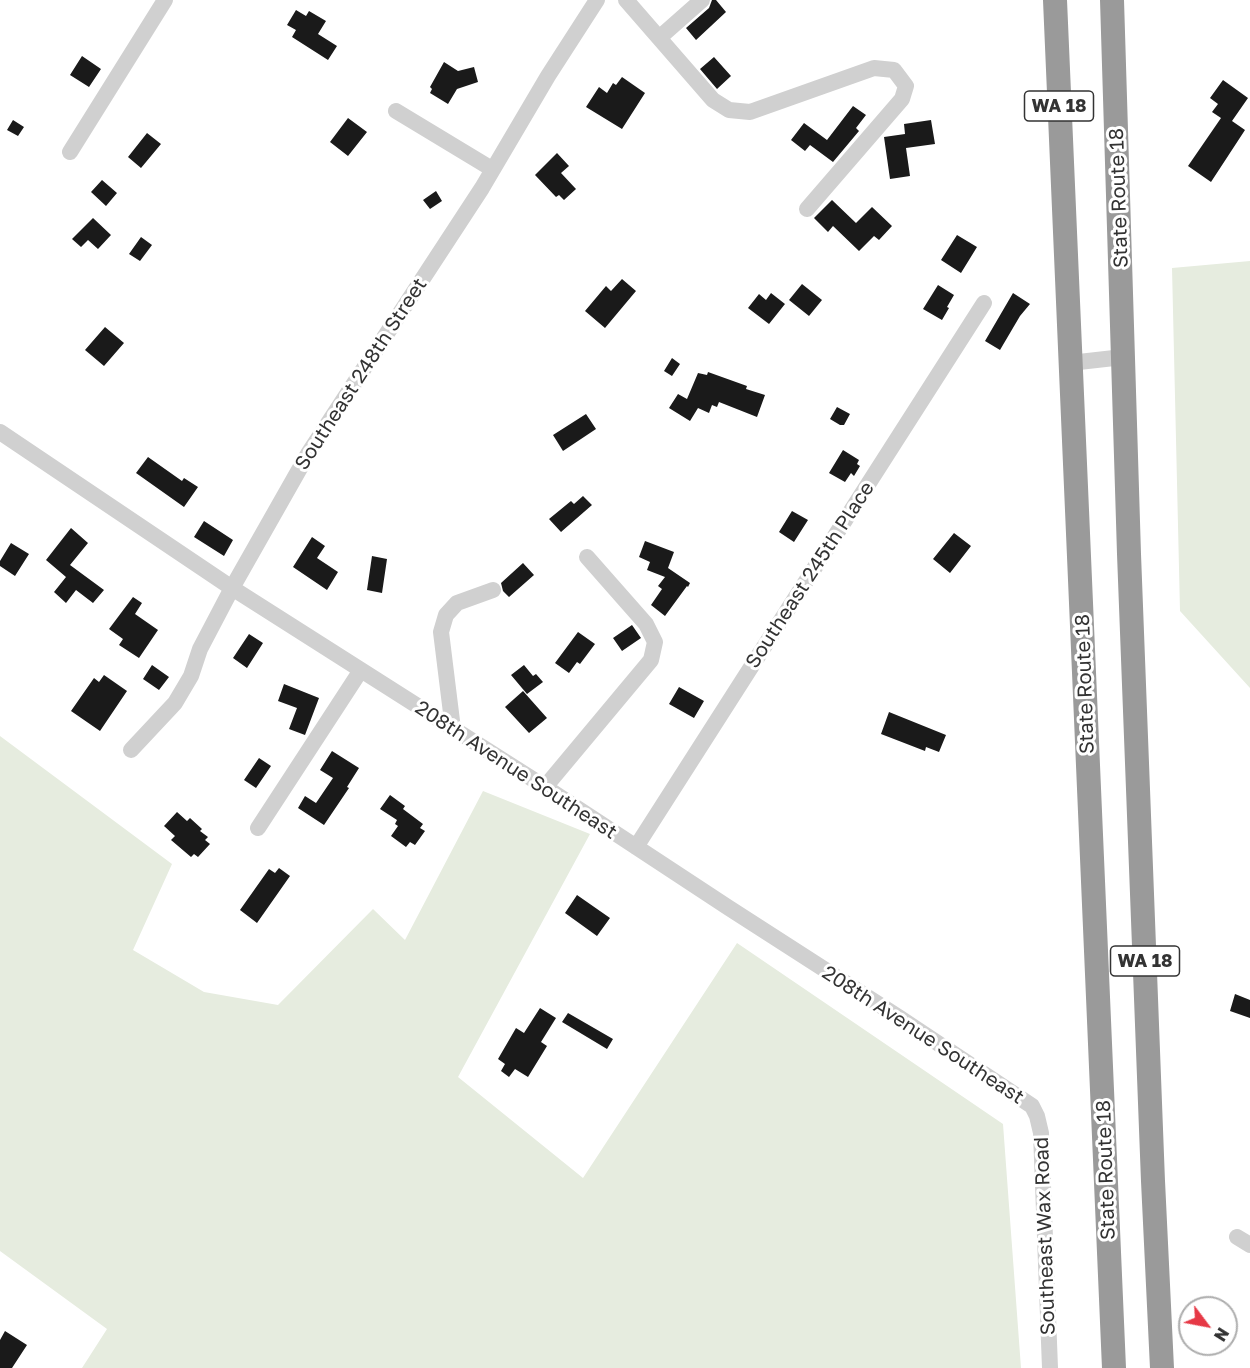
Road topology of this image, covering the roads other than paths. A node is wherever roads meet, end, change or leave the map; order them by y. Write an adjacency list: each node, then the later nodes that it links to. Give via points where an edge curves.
1 (165, 0): 9 (street)
2 (597, 0): 10 (street, Southeast 248th Street)
3 (626, 0): 7 (street)
4 (702, 0): 7 (street)
5 (1055, 0): 14 (highway, State Route 18 / WA 18)
6 (1112, 0): 13 (highway, State Route 18 / WA 18)
7 (659, 38): 11 (street, via 713,100 729,110 750,112 874,68 894,70 906,86 902,99)
8 (396, 111): 10 (street)
9 (70, 152)
10 (492, 169): 17 (street, Southeast 248th Street, via 308,454)
11 (807, 209)
12 (984, 303): 24 (street, Southeast 245th Place)
13 (1123, 357): 14 (street); 28 (highway, State Route 18 / WA 18)
14 (1070, 363): 27 (highway, State Route 18 / WA 18)
15 (0, 432): 17 (street, 208th Avenue Southeast)
16 (587, 557): 22 (street, via 646,624 655,642 651,660)
17 (232, 588): 19 (street, 208th Avenue Southeast); 21 (street, Southeast 248th Street, via 175,703)
18 (493, 590): 20 (street, via 457,603 446,615 441,632)
19 (361, 670): 20 (street, 208th Avenue Southeast); 23 (street)
20 (453, 729): 22 (street, 208th Avenue Southeast)
21 (131, 750)
22 (545, 787): 24 (street, 208th Avenue Southeast)
23 (258, 828)
24 (636, 847): 25 (street, 208th Avenue Southeast)
25 (1032, 1106): 26 (street, Southeast Wax Road, via 1041,1133)
26 (1050, 1368)
27 (1114, 1368)
28 (1162, 1368)

